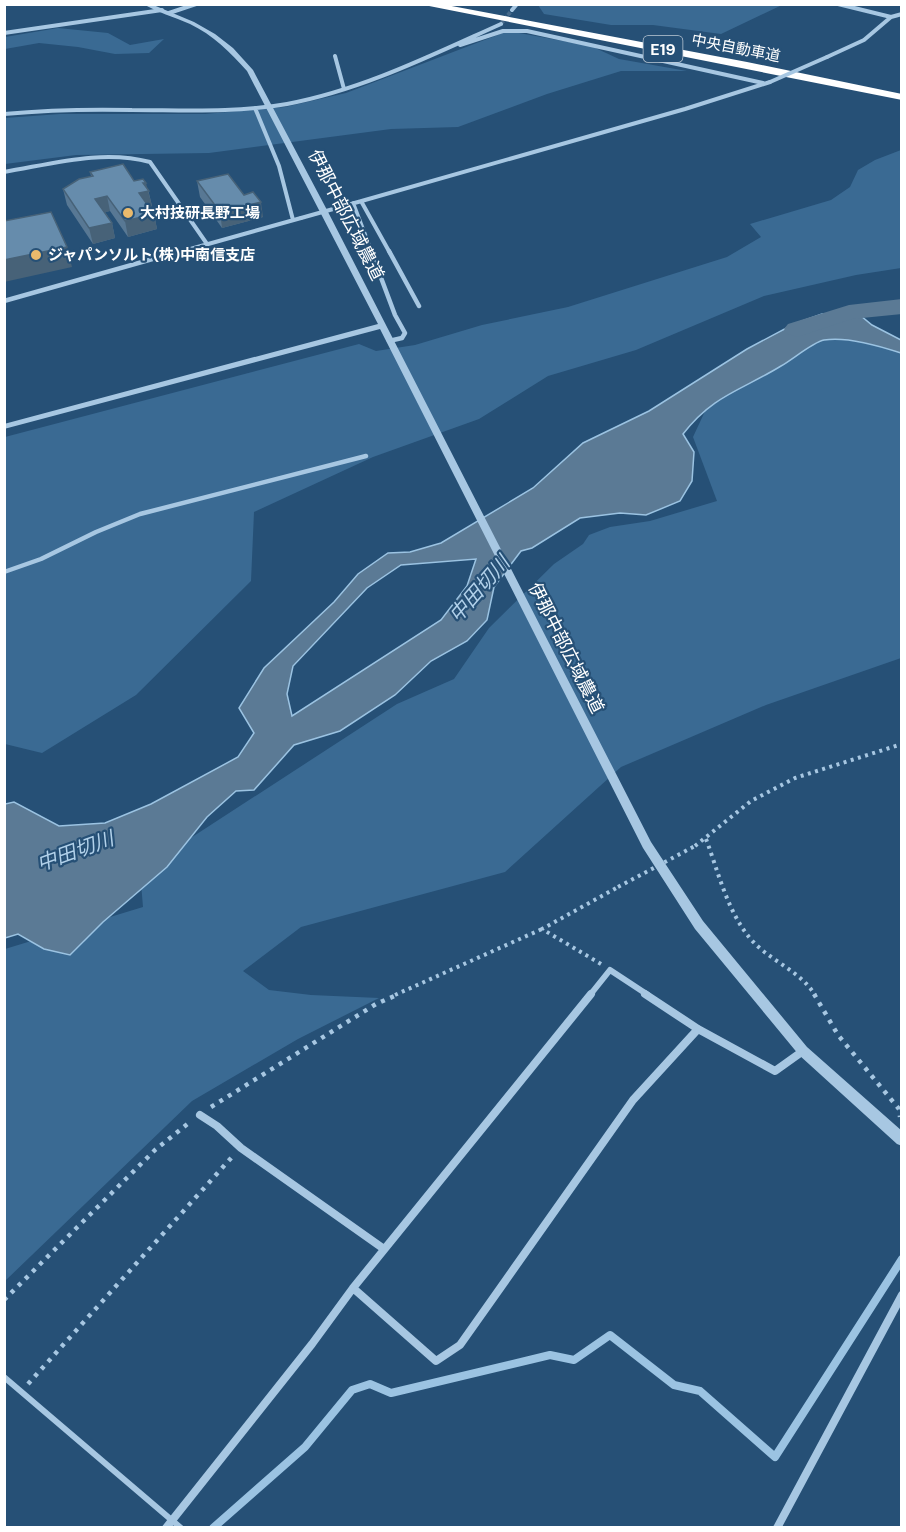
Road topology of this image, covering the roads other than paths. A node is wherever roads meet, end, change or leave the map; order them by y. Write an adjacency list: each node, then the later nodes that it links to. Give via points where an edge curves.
1 (146, 4): 8 (street, 伊那中部広域農道)
2 (196, 4): 8 (street)
3 (423, 4): 18 (highway, 中央自動車道 / E19)
4 (463, 4): 16 (highway, 中央自動車道 / E19)
5 (517, 4): 7 (street)
6 (838, 4): 10 (street)
7 (513, 10)
8 (165, 12): 12 (street); 19 (street, 伊那中部広域農道, via 203,29 231,49 250,70)
9 (902, 14): 10 (street)
10 (891, 17): 15 (street, bridge, via 864,40)
11 (501, 24): 13 (street)
12 (4, 33)
13 (454, 45): 15 (street, via 503,32 527,31); 17 (street)
14 (335, 56): 17 (street)
15 (768, 82): 23 (street)
16 (902, 88)
17 (344, 89): 19 (street)
18 (902, 97)
19 (270, 107): 20 (street); 29 (street, 伊那中部広域農道)
20 (255, 108): 21 (street); 25 (street, via 279,166)
21 (4, 114)
22 (4, 172): 26 (street, via 98,157 150,162)
23 (361, 201): 24 (street); 28 (street)
24 (353, 203): 25 (street, bridge); 30 (street, via 405,333 402,338)
25 (293, 220): 26 (street)
26 (207, 244): 27 (street)
27 (4, 301)
28 (419, 306)
29 (381, 326): 30 (street, 伊那中部広域農道); 31 (street)
30 (389, 341): 35 (street, 伊那中部広域農道, via 647,845 699,925)
31 (4, 427)
32 (366, 456): 33 (street, via 140,514)
33 (4, 572)
34 (698, 1029): 35 (street, via 775,1071); 38 (street, via 610,969); 39 (street, via 633,1100 460,1345 436,1361)
35 (803, 1052): 37 (street, 伊那中部広域農道)
36 (200, 1115): 38 (street)
37 (898, 1137)
38 (384, 1249): 39 (street)
39 (352, 1288): 42 (street)
40 (902, 1294): 45 (street)
41 (4, 1377): 42 (lane)
42 (172, 1519): 43 (street); 44 (lane)
43 (166, 1527)
44 (181, 1527)
45 (777, 1527)

